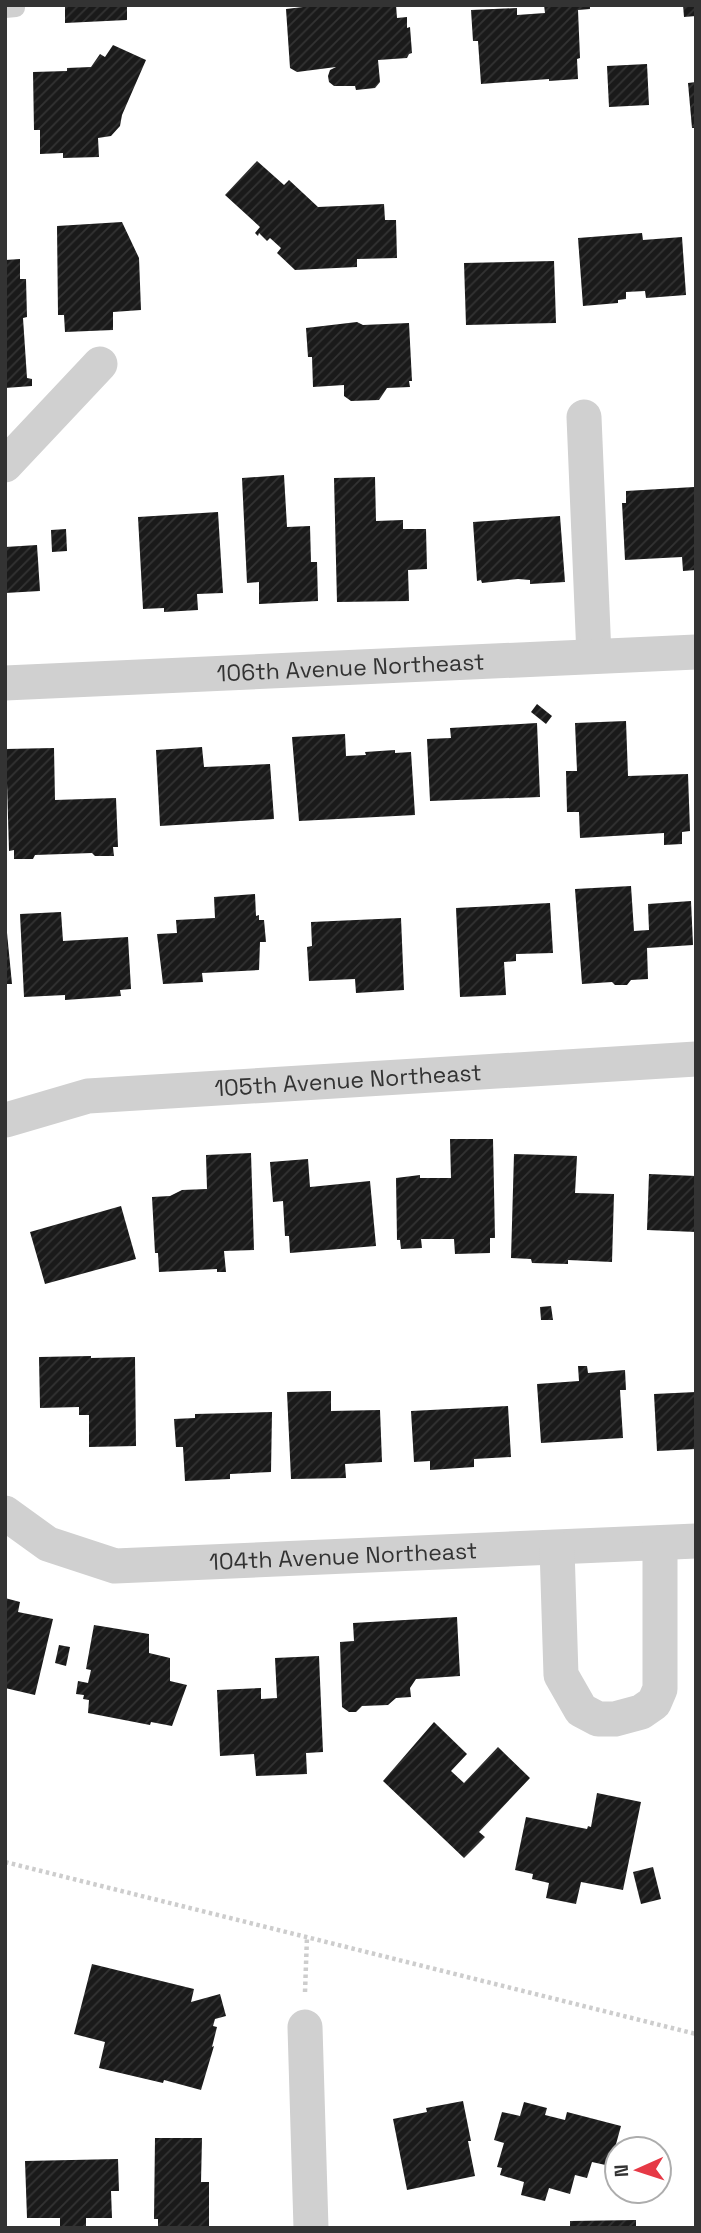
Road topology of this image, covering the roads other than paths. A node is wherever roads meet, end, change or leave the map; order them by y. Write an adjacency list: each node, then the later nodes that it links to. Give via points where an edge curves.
1 (100, 365): 3 (street)
2 (584, 416): 5 (street)
3 (5, 465)
4 (696, 652): 5 (street, 106th Avenue Northeast)
5 (594, 656): 6 (street, 106th Avenue Northeast)
6 (5, 683)
7 (696, 1059): 8 (street, 105th Avenue Northeast, via 88,1096)
8 (6, 1120)
9 (5, 1513): 12 (street, 104th Avenue Northeast, via 48,1544 116,1566)
10 (696, 1541): 11 (street, 104th Avenue Northeast)
11 (660, 1543): 12 (street, 104th Avenue Northeast); 12 (street, via 660,1689 654,1703 642,1712 615,1719 598,1719 581,1710 561,1675)
12 (557, 1548)
13 (305, 2027): 14 (street)
14 (311, 2228)

